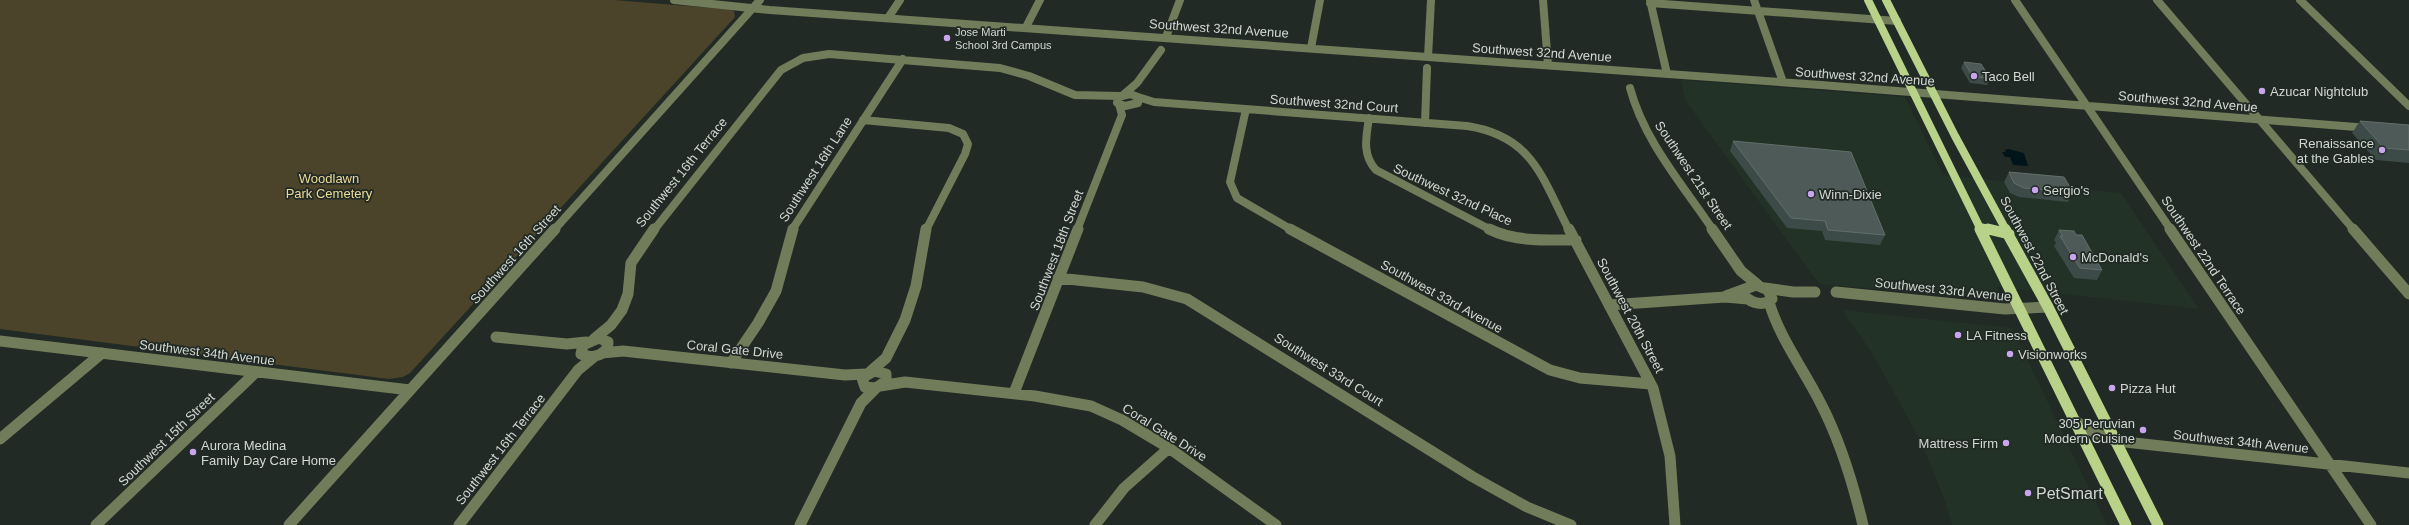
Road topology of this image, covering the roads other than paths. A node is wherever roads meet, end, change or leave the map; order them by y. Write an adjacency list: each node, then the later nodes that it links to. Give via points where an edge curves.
1 (674, 0): 15 (street, Southwest 32nd Avenue)
2 (900, 0): 17 (street)
3 (1040, 0): 20 (street)
4 (1180, 0): 21 (street)
5 (1320, 0): 22 (street)
6 (1431, 0): 24 (street)
7 (1543, 0): 26 (street)
8 (1754, 0): 16 (street)
9 (1868, 0): 18 (main road)
10 (1886, 0): 19 (main road, Southwest 22nd Street)
11 (2015, 0): 36 (street, Southwest 22nd Terrace)
12 (2157, 0): 42 (street)
13 (2300, 0): 37 (street)
14 (1650, 2): 16 (street); 28 (street)
15 (757, 4): 17 (street, Southwest 32nd Avenue); 81 (street, Southwest 16th Street)
16 (1757, 10): 18 (street); 29 (street)
17 (888, 18): 20 (street, Southwest 32nd Avenue)
18 (1877, 19): 19 (street); 32 (main road)
19 (1896, 21): 33 (main road, Southwest 22nd Street)
20 (1026, 28): 21 (street, Southwest 32nd Avenue)
21 (1166, 37): 22 (street, Southwest 32nd Avenue)
22 (1311, 48): 24 (street, Southwest 32nd Avenue)
23 (1161, 50): 30 (street)
24 (1428, 57): 26 (street, Southwest 32nd Avenue)
25 (903, 59): 34 (street, via 1009,69 1063,91); 41 (street, Southwest 16th Lane); 64 (street, Southwest 16th Terrace, via 829,54 805,57 780,70 643,243 631,263 625,302)
26 (1548, 65): 28 (street, Southwest 32nd Avenue)
27 (1427, 68): 43 (street)
28 (1667, 74): 29 (street, Southwest 32nd Avenue)
29 (1783, 82): 32 (street, Southwest 32nd Avenue)
30 (1137, 83): 34 (street); 35 (street)
31 (1630, 88): 49 (street, Southwest 21st Street, via 1636,111 1654,142)
32 (1912, 92): 33 (street, Southwest 32nd Avenue); 46 (main road)
33 (1934, 94): 36 (street, Southwest 32nd Avenue); 47 (main road, Southwest 22nd Street)
34 (1120, 99): 35 (street, Southwest 32nd Court); 39 (street)
35 (1135, 100): 38 (street, Southwest 32nd Court); 39 (street, Southwest 18th Street)
36 (2087, 106): 42 (street, Southwest 32nd Avenue); 88 (street, Southwest 22nd Terrace)
37 (2409, 106)
38 (1246, 109): 40 (street, Southwest 32nd Court); 79 (street, Southwest 33rd Avenue, via 1230,176 1233,192 1255,211 1540,365 1580,378)
39 (1122, 115): 50 (street, Southwest 18th Street)
40 (1369, 118): 43 (street, Southwest 32nd Court); 48 (street, Southwest 32nd Place, via 1365,153 1372,167 1384,176 1504,235 1532,240)
41 (863, 120): 72 (street, via 943,127 959,131 965,136 968,144 927,225 912,303); 73 (street, Southwest 16th Lane, via 796,221 788,238 780,280 772,299)
42 (2260, 120): 44 (street, Southwest 32nd Avenue); 56 (street)
43 (1425, 123): 45 (street, Southwest 32nd Court, via 1479,128)
44 (2379, 128)
45 (1510, 138): 48 (street, Southwest 20th Street, via 1533,161)
46 (1980, 227): 47 (main road); 62 (main road)
47 (2009, 234): 61 (main road, Southwest 22nd Street)
48 (1576, 240): 60 (street, Southwest 20th Street)
49 (1743, 273): 51 (street, Southwest 21st Street); 52 (street)
50 (1058, 278): 82 (street, Southwest 18th Street); 96 (street, Southwest 33rd Court, via 1149,288 1188,299 1479,480 1533,510)
51 (1762, 287): 52 (street); 53 (street); 58 (street, via 1771,293)
52 (1743, 288): 57 (street); 59 (street, via 1743,295)
53 (1793, 292): 54 (street); 58 (street)
54 (1814, 292)
55 (1836, 292): 62 (street, Southwest 33rd Avenue)
56 (2409, 294)
57 (1724, 297): 59 (street); 60 (street)
58 (1771, 300): 59 (street); 63 (street)
59 (1751, 301): 63 (street)
60 (1609, 305): 79 (street, Southwest 20th Street)
61 (2048, 307): 62 (street, Southwest 33rd Avenue); 86 (main road, Southwest 22nd Street)
62 (2021, 310): 84 (main road)
63 (1773, 318): 98 (street, via 1826,413 1846,466)
64 (611, 326): 67 (street, Southwest 16th Terrace); 68 (street, Southwest 16th Terrace)
65 (496, 337): 68 (street)
66 (0, 341): 70 (street, Southwest 34th Avenue)
67 (607, 342): 68 (street); 69 (street, Coral Gate Drive); 71 (street, Southwest 16th Terrace)
68 (585, 347): 71 (street, Coral Gate Drive); 74 (street, Southwest 16th Terrace)
69 (623, 351): 71 (street, Coral Gate Drive); 73 (street, Coral Gate Drive)
70 (102, 353): 75 (street, Southwest 34th Avenue); 85 (street)
71 (599, 355): 74 (street, Southwest 16th Terrace)
72 (886, 358): 76 (street); 77 (street)
73 (731, 363): 77 (street, Coral Gate Drive)
74 (578, 370): 92 (street, Southwest 16th Terrace)
75 (255, 373): 81 (street, Southwest 34th Avenue); 90 (street, Southwest 15th Street)
76 (885, 374): 77 (street, Coral Gate Drive); 78 (street, Coral Gate Drive); 80 (street, via 886,381)
77 (865, 378): 80 (street); 83 (street)
78 (905, 382): 80 (street, Coral Gate Drive); 82 (street, Coral Gate Drive)
79 (1651, 384): 97 (street, Southwest 20th Street, via 1663,419 1670,456)
80 (878, 387): 83 (street)
81 (410, 390): 91 (street, Southwest 16th Street)
82 (1014, 393): 87 (street, Coral Gate Drive, via 1066,400 1096,408 1132,425)
83 (862, 401): 93 (street)
84 (2075, 421): 86 (street, Southwest 34th Avenue, via 2097,434); 99 (main road)
85 (0, 439)
86 (2116, 441): 88 (street, Southwest 34th Avenue); 100 (main road, Southwest 22nd Street)
87 (1168, 448): 94 (street, via 1124,488); 95 (street, Coral Gate Drive)
88 (2330, 464): 89 (street, Southwest 34th Avenue); 101 (street, Southwest 22nd Terrace)
89 (2409, 473)
90 (96, 525)
91 (289, 525)
92 (459, 525)
93 (800, 525)
94 (1095, 525)
95 (1276, 525)
96 (1571, 525)
97 (1675, 525)
98 (1862, 525)
99 (2126, 525)
100 (2158, 525)
101 (2371, 525)

